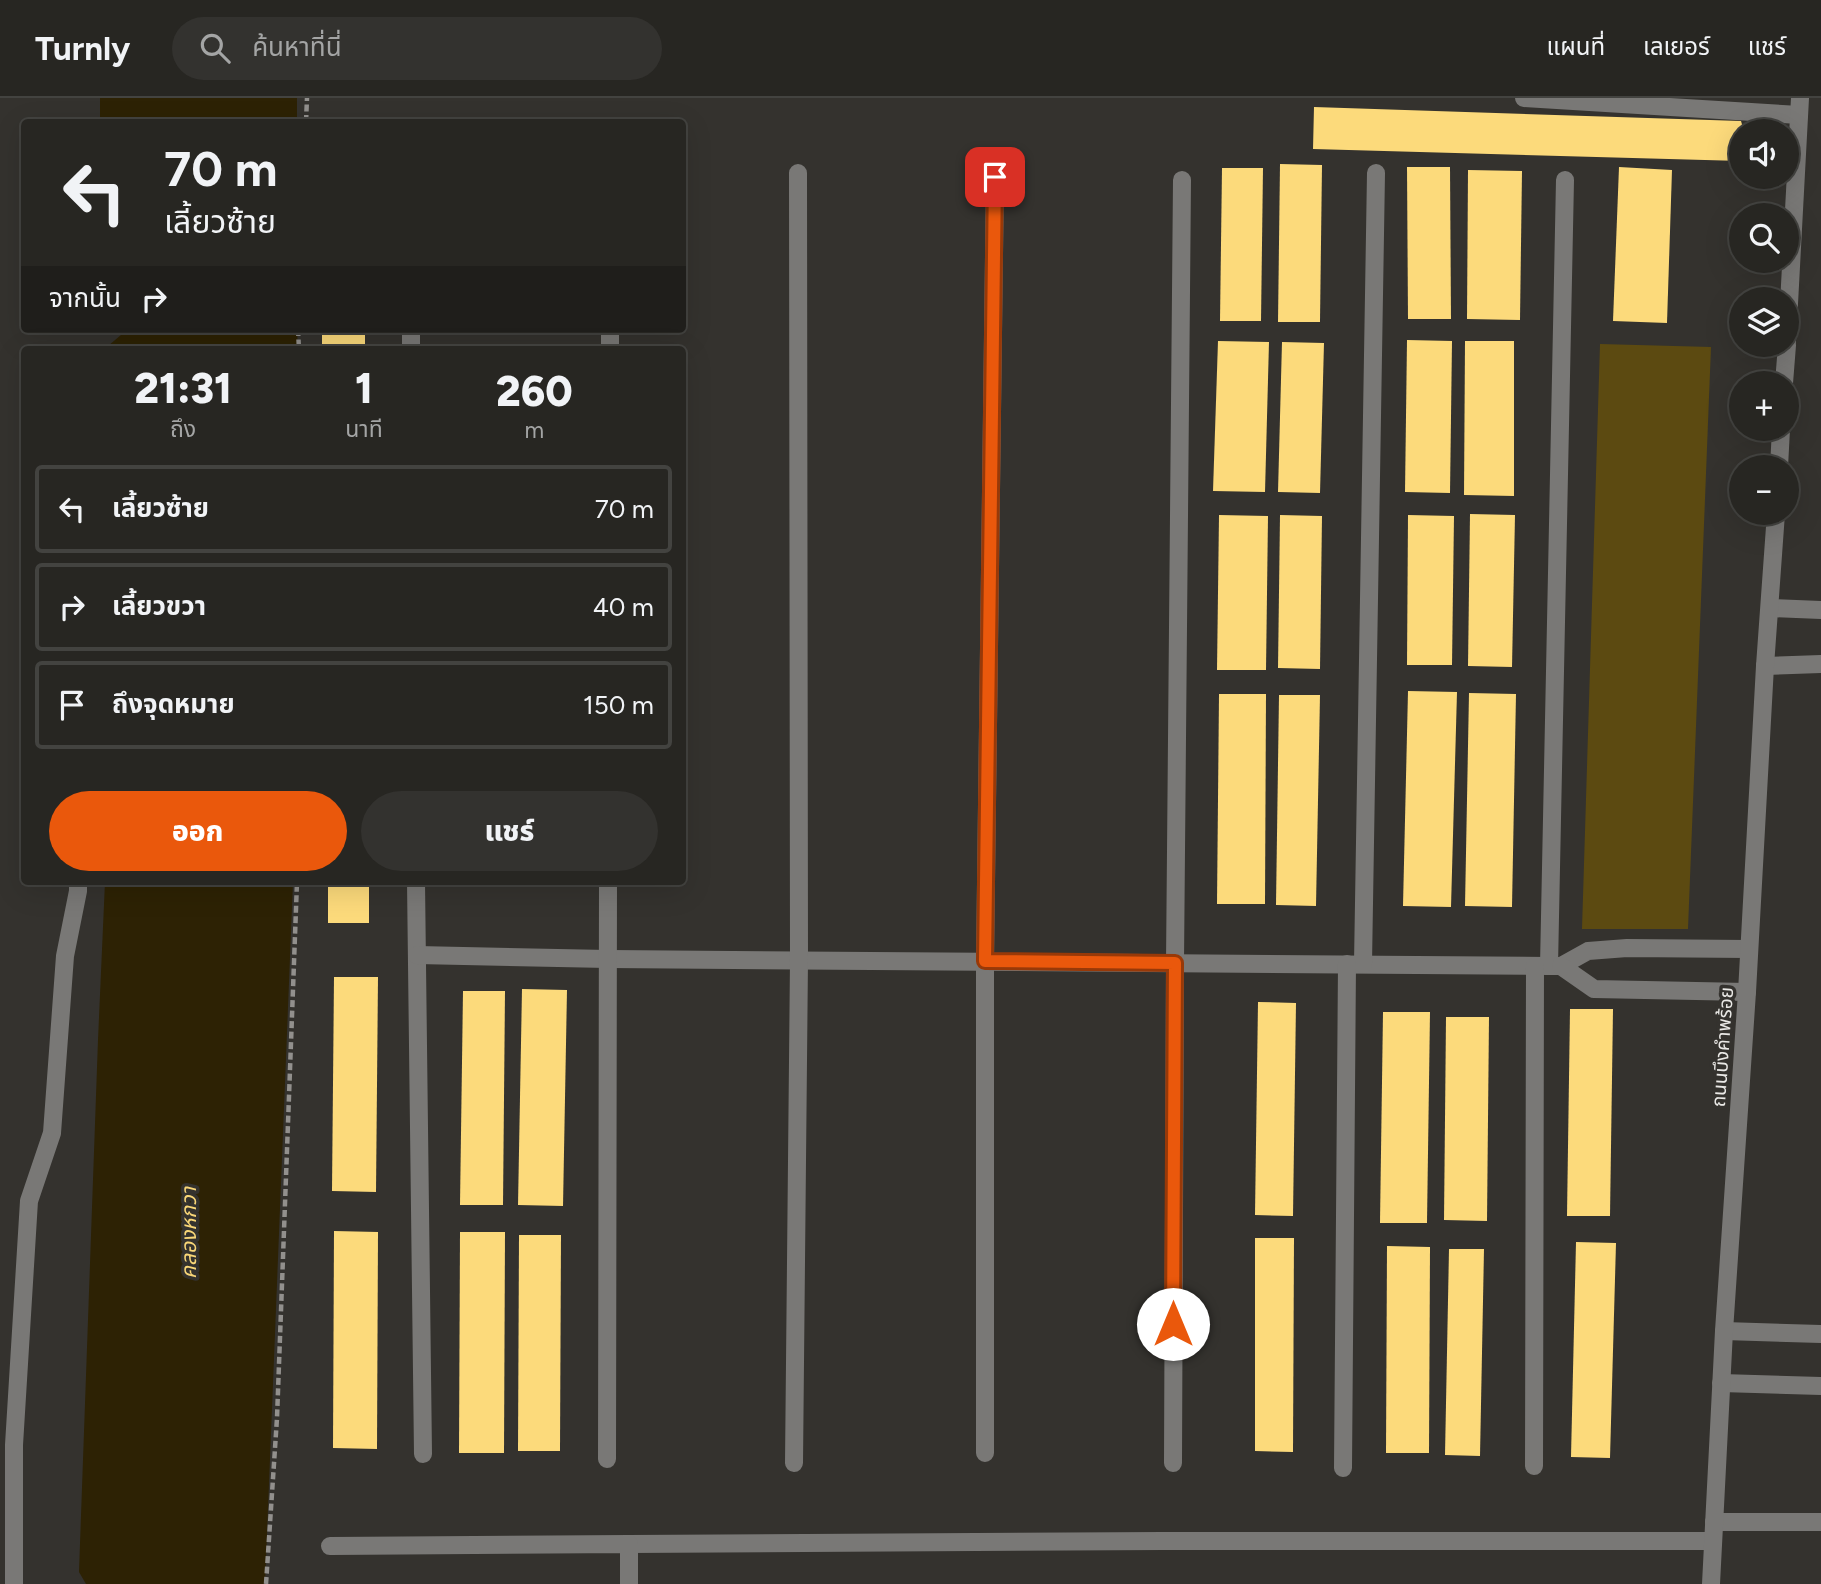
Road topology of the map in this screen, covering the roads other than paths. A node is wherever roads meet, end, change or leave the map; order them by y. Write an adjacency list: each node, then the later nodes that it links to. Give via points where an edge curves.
1 (1524, 98): 2 (street)
2 (1800, 106): 8 (street)
3 (798, 173): 20 (street)
4 (1376, 173): 23 (street)
5 (995, 177): 21 (street)
6 (1182, 180): 22 (street)
7 (1565, 180): 24 (street)
8 (1790, 287)
9 (1775, 525): 10 (street, ถนนบึงคำพร้อย)
10 (1769, 608): 11 (street); 13 (street, ถนนบึงคำพร้อย)
11 (1821, 610)
12 (1821, 664): 13 (street)
13 (1765, 666): 17 (street, ถนนบึงคำพร้อย)
14 (78, 885): 41 (street, via 65,956 52,1133 29,1201 14,1445)
15 (416, 885): 18 (street)
16 (608, 885): 19 (street)
17 (1749, 949): 24 (street, via 1588,951); 25 (street, ถนนบึงคำพร้อย)
18 (416, 955): 19 (street); 31 (street)
19 (608, 959): 20 (street); 32 (street)
20 (799, 960): 21 (street); 33 (street)
21 (985, 961): 22 (street); 30 (street)
22 (1175, 963): 23 (street); 34 (street)
23 (1355, 964): 24 (street); 36 (street)
24 (1548, 966): 25 (street, via 1594,989); 35 (street)
25 (1747, 992): 26 (street, ถนนบึงคำพร้อย)
26 (1724, 1331): 27 (street); 28 (street, ถนนบึงคำพร้อย)
27 (1821, 1334)
28 (1721, 1383): 29 (street); 38 (street, ถนนบึงคำพร้อย)
29 (1821, 1386)
30 (985, 1453)
31 (423, 1454)
32 (607, 1458)
33 (794, 1463)
34 (1173, 1463)
35 (1534, 1466)
36 (1343, 1468)
37 (1821, 1522): 38 (street)
38 (1713, 1531): 39 (street); 43 (street, ถนนบึงคำพร้อย)
39 (629, 1544): 40 (street); 42 (street)
40 (330, 1546)
41 (14, 1584)
42 (629, 1584)
43 (1711, 1584)

